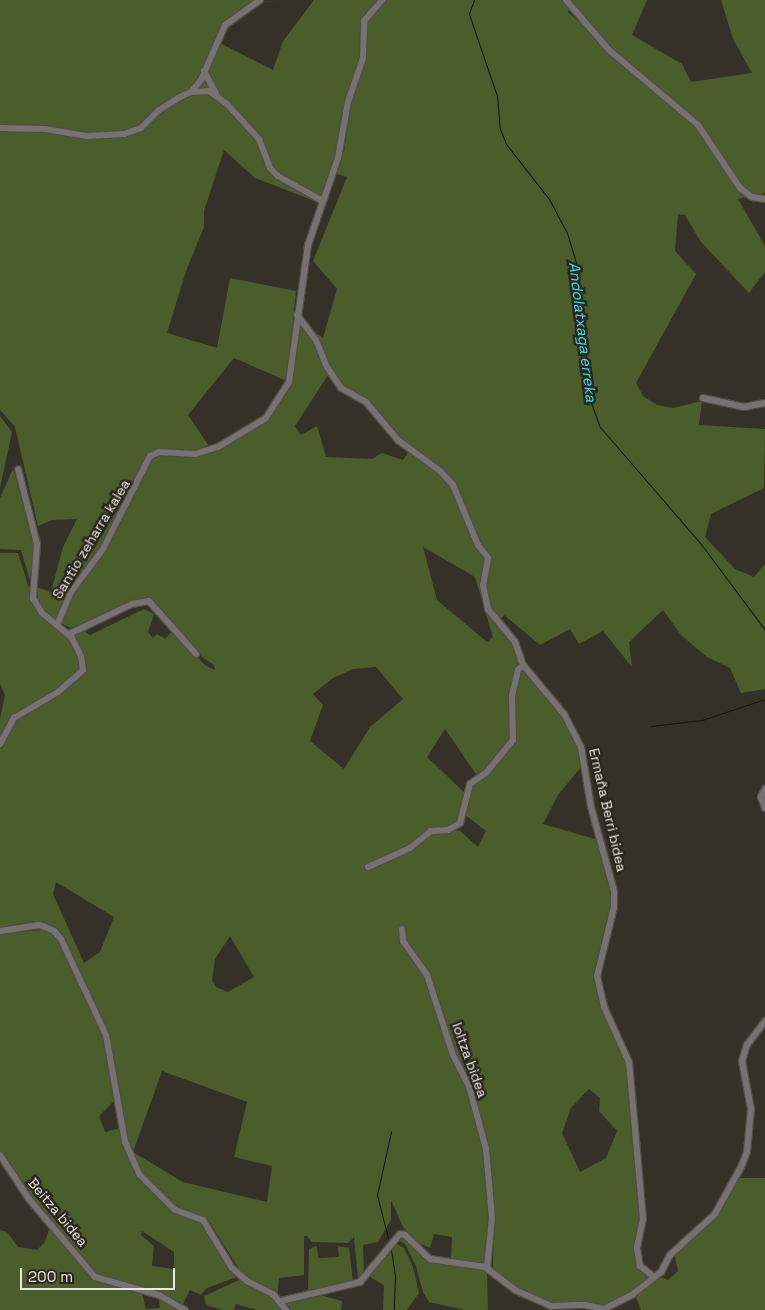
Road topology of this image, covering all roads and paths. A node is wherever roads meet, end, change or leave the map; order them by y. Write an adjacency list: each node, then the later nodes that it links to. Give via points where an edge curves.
1 (260, 0): 4 (street, via 225,25)
2 (382, 0): 9 (street, via 364,21 363,58)
3 (566, 0): 8 (street, via 614,55 698,126 740,188 752,197)
4 (204, 71): 5 (street); 6 (street)
5 (191, 92): 6 (street, via 205,90); 7 (street, via 165,106 141,128 124,134 87,136 45,129)
6 (216, 94): 9 (street, via 260,139 270,168)
7 (0, 128)
8 (765, 199)
9 (323, 201): 10 (street, via 308,245)
10 (297, 318): 14 (street, Santio zeharra kalea, via 289,382 271,412 218,447 195,454 159,452 150,456 103,549 71,592); 17 (street, via 316,340 336,383 366,402 398,440 440,471 452,485 478,545 488,558 482,585 488,609 515,642)
11 (704, 398): 12 (street, via 744,407)
12 (765, 403)
13 (18, 469): 14 (street, Santio zeharra kalea, via 37,544 34,598 42,613)
14 (57, 625): 15 (street, Santio zeharra kalea)
15 (68, 634): 16 (street, via 132,604 149,601); 18 (street, Santio zeharra kalea, via 81,656 80,675 14,718)
16 (196, 654)
17 (523, 665): 21 (street, via 518,670 512,696 513,740 486,773 470,784 460,823 448,830 431,831 410,848); 27 (street, Ermaña Berri bidea, via 564,714 581,746 591,807 614,891 614,907 597,976 604,1007 629,1062 643,1219 637,1248 640,1266)
18 (0, 744)
19 (765, 789): 20 (street, via 761,797)
20 (765, 808)
21 (368, 867)
22 (402, 929): 26 (street, Ioltza bidea, via 403,941 427,975 453,1055 469,1086 486,1149 492,1218)
23 (0, 931): 28 (street, via 40,925 54,931 61,939 106,1036 126,1142 140,1174 174,1210 203,1220 241,1277)
24 (765, 1021): 27 (street, via 747,1045 742,1061 751,1109 748,1152 715,1214 670,1255)
25 (0, 1156): 29 (street, Beitza bidea, via 29,1199 95,1277 159,1295)
26 (487, 1268): 27 (street, via 523,1294 563,1308 586,1304 604,1309 633,1294); 28 (street, via 430,1259 400,1234 360,1282)
27 (654, 1278)
28 (281, 1301): 30 (street)
29 (185, 1310)
30 (286, 1310)

